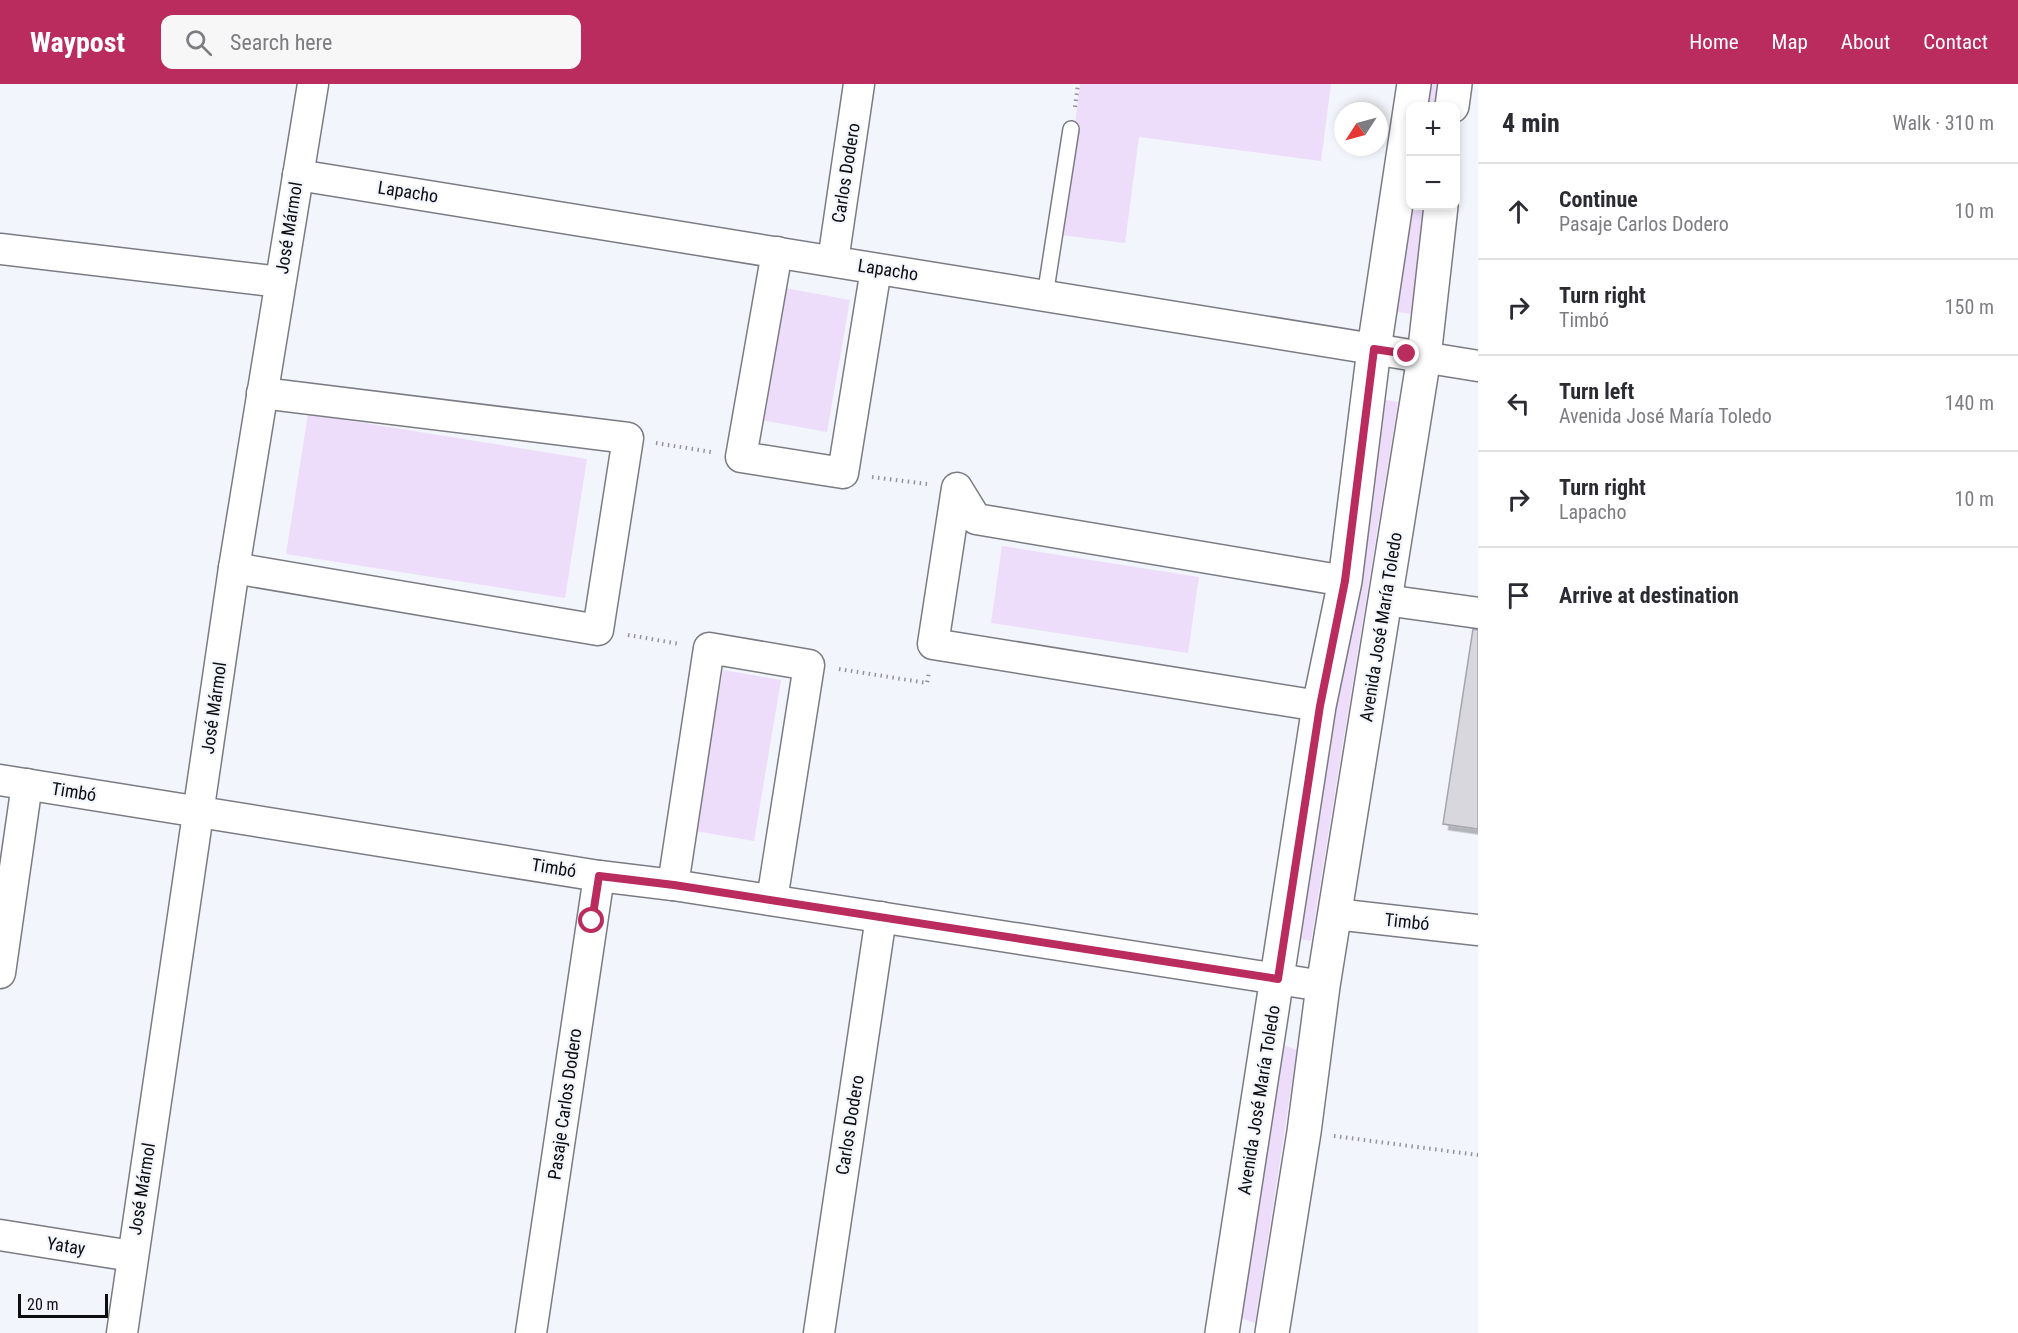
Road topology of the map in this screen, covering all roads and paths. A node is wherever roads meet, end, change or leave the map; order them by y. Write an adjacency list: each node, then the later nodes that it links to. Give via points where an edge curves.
1 (313, 84): 7 (street, José Mármol)
2 (859, 84): 11 (street, Carlos Dodero)
3 (1414, 84): 15 (main road, Avenida José María Toledo)
4 (1455, 84): 5 (main road)
5 (1453, 102)
6 (1071, 129): 14 (lane)
7 (298, 174): 10 (street, Lapacho); 13 (street, José Mármol)
8 (1441, 210): 16 (main road, Avenida José María Toledo)
9 (0, 249): 13 (street)
10 (777, 252): 11 (street, Lapacho); 20 (street)
11 (832, 261): 12 (street, Lapacho)
12 (876, 268): 14 (street, Lapacho); 21 (street)
13 (280, 282): 18 (street, José Mármol)
14 (1045, 296): 15 (street, Lapacho)
15 (1374, 349): 16 (street, Lapacho); 24 (main road, Avenida José María Toledo)
16 (1424, 357): 17 (street, Lapacho); 25 (main road, Avenida José María Toledo)
17 (1478, 366)
18 (262, 393): 19 (street); 23 (street, José Mármol)
19 (628, 438): 20 (path); 27 (street)
20 (741, 457): 21 (street)
21 (843, 473): 22 (path)
22 (957, 488): 24 (street, via 976,519); 28 (street)
23 (234, 568): 27 (street); 33 (street, José Mármol)
24 (1345, 581): 31 (main road, Avenida José María Toledo)
25 (1385, 600): 26 (street); 37 (main road, Avenida José María Toledo)
26 (1478, 613)
27 (598, 630): 29 (path)
28 (933, 644): 30 (path, via 927,683); 31 (street)
29 (709, 648): 30 (street); 35 (street)
30 (809, 665): 36 (street)
31 (1320, 706): 41 (main road, Avenida José María Toledo)
32 (14, 782): 33 (street, Timbó); 40 (street)
33 (200, 811): 34 (street, Timbó); 46 (street, José Mármol)
34 (599, 876): 35 (street, Timbó); 48 (street, Pasaje Carlos Dodero)
35 (674, 885): 36 (street, Timbó)
36 (772, 900): 38 (street, Timbó)
37 (1335, 914): 39 (street, Timbó); 42 (main road, Avenida José María Toledo)
38 (881, 917): 41 (street, Timbó); 49 (street, Carlos Dodero)
39 (1478, 930)
40 (0, 973)
41 (1278, 979): 42 (street, Timbó); 50 (main road, Avenida José María Toledo)
42 (1323, 986): 43 (main road, Avenida José María Toledo)
43 (1304, 1132): 44 (path); 51 (main road, Avenida José María Toledo)
44 (1478, 1155)
45 (0, 1235): 46 (street, Yatay)
46 (132, 1256): 47 (street, José Mármol)
47 (122, 1333)
48 (531, 1333)
49 (819, 1333)
50 (1222, 1333)
51 (1272, 1333)

